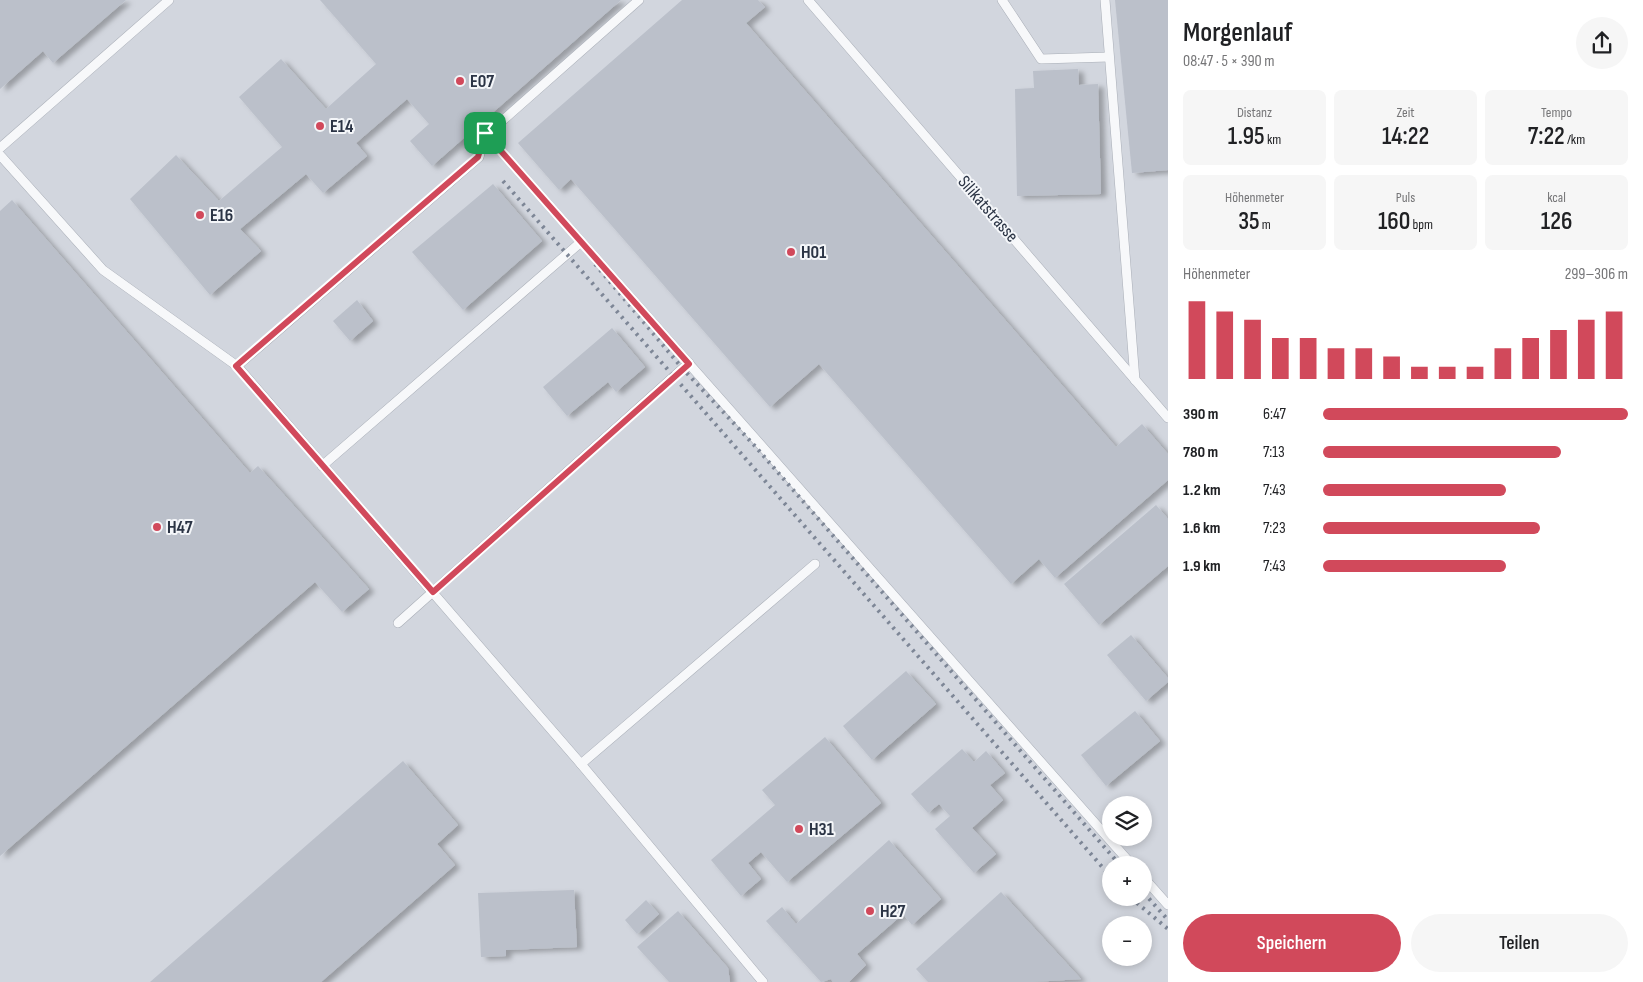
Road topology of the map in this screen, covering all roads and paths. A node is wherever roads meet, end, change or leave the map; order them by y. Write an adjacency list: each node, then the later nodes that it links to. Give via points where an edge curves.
1 (169, 0): 8 (lane)
2 (639, 0): 7 (lane)
3 (808, 0): 13 (lane, Silikatstrasse)
4 (1002, 0): 6 (lane, via 1041,58)
5 (1105, 0): 6 (lane)
6 (1109, 57): 13 (lane)
7 (485, 133): 10 (lane); 12 (lane, via 478,157)
8 (0, 148)
9 (0, 155): 12 (lane, via 103,270)
10 (581, 242): 11 (lane); 15 (lane)
11 (689, 364): 17 (lane); 20 (lane)
12 (236, 366): 15 (lane)
13 (1135, 380): 14 (lane, Silikatstrasse)
14 (1168, 418)
15 (322, 466): 17 (lane)
16 (815, 564): 19 (lane)
17 (433, 592): 18 (lane); 19 (lane)
18 (398, 623)
19 (581, 764): 23 (lane)
20 (1124, 856)
21 (1152, 887): 22 (lane)
22 (1168, 905)
23 (763, 982)

